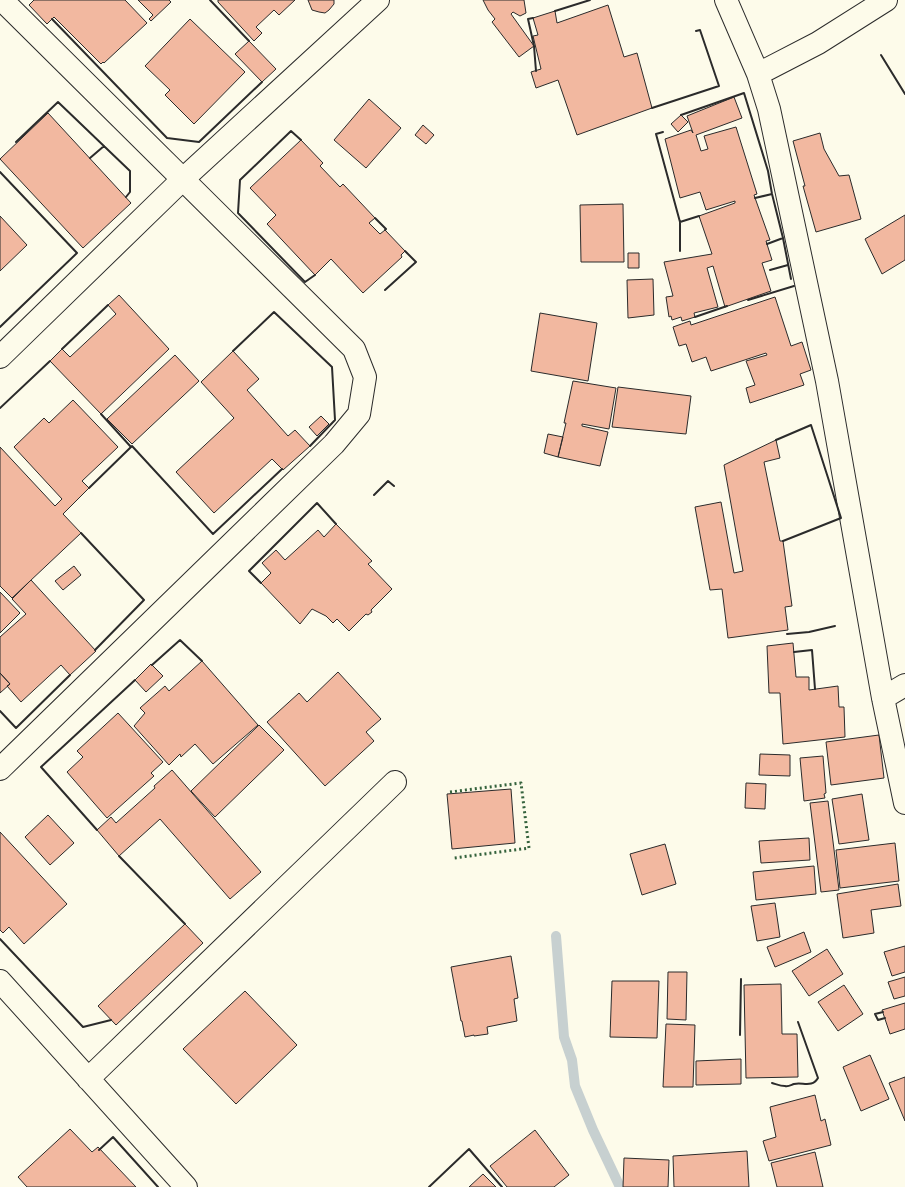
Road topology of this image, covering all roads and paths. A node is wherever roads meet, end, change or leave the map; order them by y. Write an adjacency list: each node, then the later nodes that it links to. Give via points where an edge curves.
1 (2, 0): 6 (street)
2 (378, 0): 6 (street)
3 (726, 0): 5 (street)
4 (886, 0): 5 (street, via 818,43)
5 (758, 74): 9 (street, via 770,109 827,381)
6 (182, 180): 7 (street); 10 (street, via 354,349 365,377 359,414 334,444)
7 (0, 357)
8 (905, 685): 9 (street)
9 (883, 698): 12 (street)
10 (0, 769)
11 (395, 782): 14 (street)
12 (905, 804)
13 (0, 981): 14 (street)
14 (88, 1079): 15 (street)
15 (186, 1187)

